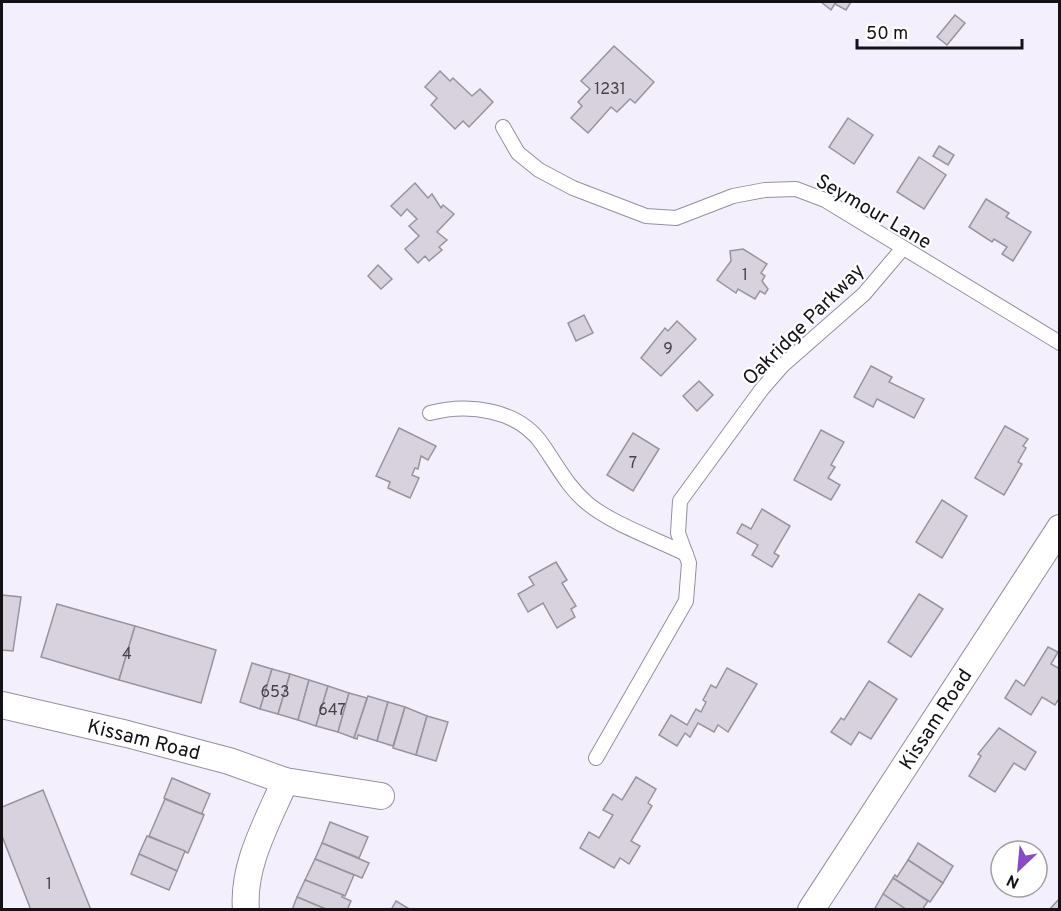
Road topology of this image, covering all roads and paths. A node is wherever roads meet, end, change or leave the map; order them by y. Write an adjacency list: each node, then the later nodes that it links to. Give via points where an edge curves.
1 (503, 127): 2 (lane, Seymour Lane, via 518,153 540,170 573,188 646,216 676,218 733,196 796,189 825,200)
2 (903, 248): 3 (lane, Seymour Lane); 6 (lane, Oakridge Parkway, via 864,294 762,388 680,501 678,533)
3 (1059, 343)
4 (430, 413): 6 (lane, via 448,408 494,411 522,423 542,443 562,477 588,504)
5 (1059, 528): 12 (street, Kissam Road)
6 (686, 554): 8 (lane, Oakridge Parkway, via 686,601)
7 (2, 705): 9 (street, Kissam Road, via 195,752)
8 (596, 758)
9 (285, 781): 10 (street, Kissam Road); 11 (street, via 254,855)
10 (381, 796)
11 (246, 909)
12 (811, 909)

